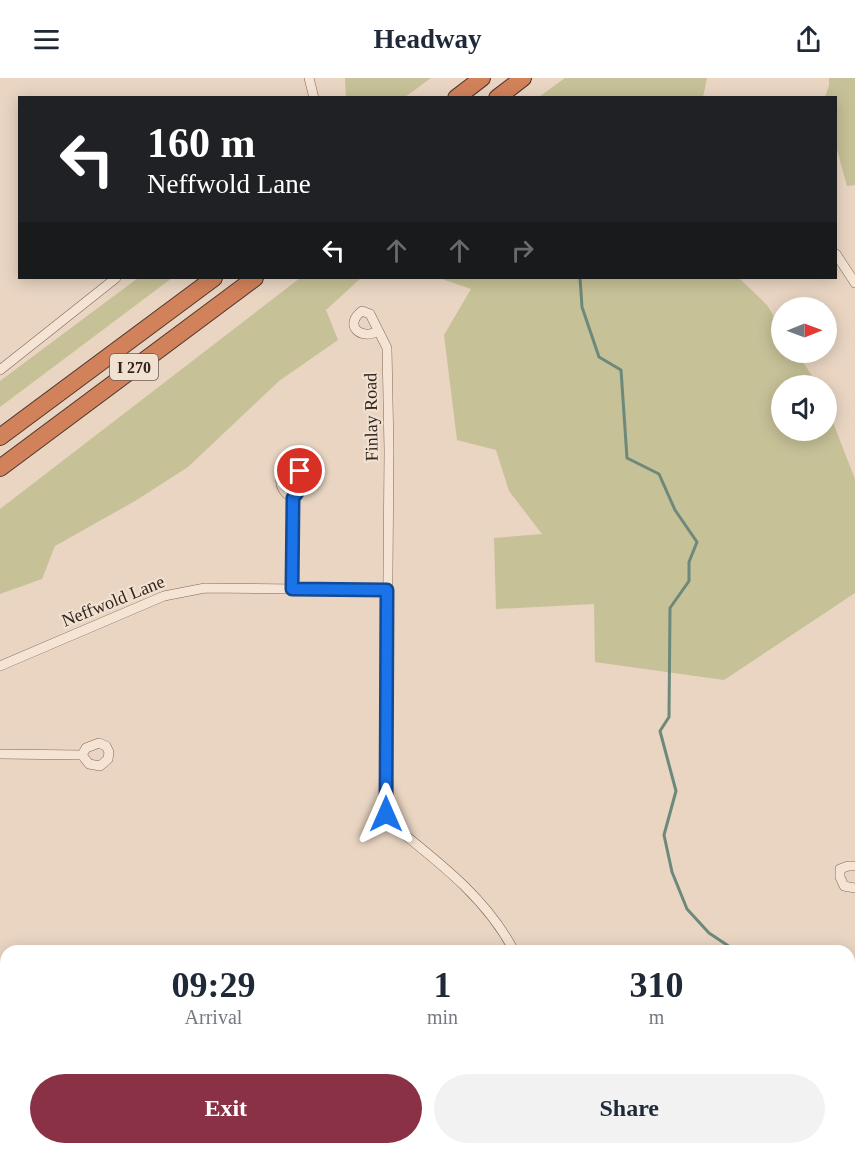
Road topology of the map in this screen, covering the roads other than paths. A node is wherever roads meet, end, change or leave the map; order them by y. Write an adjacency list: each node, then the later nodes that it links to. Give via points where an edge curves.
1 (309, 78): 4 (street)
2 (482, 78): 5 (highway)
3 (524, 78): 6 (highway)
4 (314, 96)
5 (459, 96)
6 (500, 96)
7 (837, 256): 11 (street)
8 (115, 279): 13 (street)
9 (213, 279): 14 (highway, I 270)
10 (254, 279): 15 (highway, I 270)
11 (855, 283)
12 (378, 331): 18 (street, Finlay Road, via 387,348)
13 (0, 370)
14 (0, 438)
15 (0, 468)
16 (293, 498): 17 (street)
17 (292, 589): 18 (street, Neffwold Lane); 19 (street, Neffwold Lane, via 205,588 164,596)
18 (387, 590): 24 (street, Finlay Road, via 386,814 390,823 461,881)
19 (0, 666)
20 (0, 754): 21 (street)
21 (82, 755)
22 (855, 866): 23 (street, via 840,869 844,886)
23 (855, 888)
24 (510, 945)

